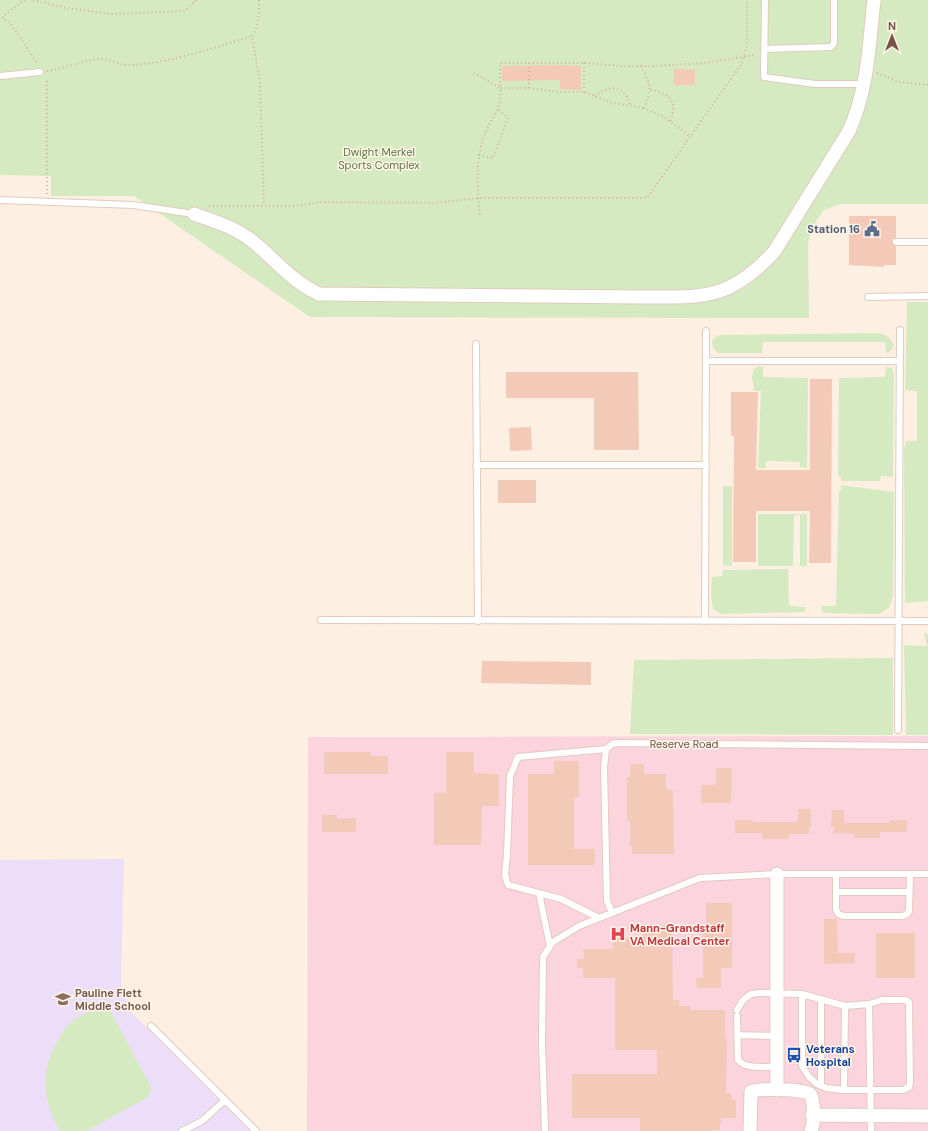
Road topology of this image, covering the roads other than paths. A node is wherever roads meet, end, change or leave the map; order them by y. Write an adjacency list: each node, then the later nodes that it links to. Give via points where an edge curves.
1 (765, 0): 4 (lane)
2 (834, 0): 4 (lane, via 834,43 831,47)
3 (874, 0): 7 (street)
4 (764, 51): 7 (lane, via 764,77 815,84)
5 (42, 72): 6 (lane)
6 (0, 76)
7 (865, 78): 9 (street, via 857,112 849,131 774,252 742,281 711,294 636,297 319,294 298,281 251,240)
8 (0, 200): 9 (lane)
9 (199, 209)
10 (896, 242): 11 (lane)
11 (928, 242)
12 (928, 296): 13 (lane)
13 (868, 297)
14 (900, 330): 18 (lane)
15 (706, 331): 17 (lane)
16 (476, 344): 19 (lane)
17 (706, 361): 18 (lane); 20 (lane)
18 (900, 361): 24 (lane)
19 (476, 465): 20 (lane); 22 (lane)
20 (706, 465): 23 (lane)
21 (321, 620): 22 (lane)
22 (478, 621): 23 (lane)
23 (705, 621): 24 (lane)
24 (899, 621): 25 (lane); 26 (lane)
25 (928, 621)
26 (898, 730)
27 (928, 746): 28 (lane, Reserve Road, via 614,743)
28 (606, 749): 35 (lane, Reserve Road, via 518,757 510,776 505,875 508,885); 36 (lane, via 605,872 607,901)
29 (777, 874): 30 (lane); 36 (lane, via 700,878); 39 (street)
30 (836, 874): 31 (lane); 33 (lane)
31 (910, 874): 32 (lane); 34 (lane)
32 (928, 874)
33 (836, 892): 34 (lane); 34 (lane, via 838,914 844,916 903,916 908,914)
34 (909, 892)
35 (539, 893): 37 (lane, via 561,899); 38 (lane)
36 (612, 913): 37 (lane)
37 (600, 918): 38 (lane, via 561,936)
38 (550, 946): 58 (lane, via 543,957)
39 (777, 994): 40 (lane); 45 (lane, via 751,994 743,1000 737,1013); 46 (street)
40 (802, 994): 41 (lane); 48 (lane, via 802,1066 809,1077)
41 (821, 999): 43 (lane); 48 (lane)
42 (869, 1004): 43 (lane); 51 (lane); 51 (lane, via 882,1000 905,1000 909,1002 910,1007 909,1087 903,1090)
43 (845, 1006): 50 (lane)
44 (151, 1026): 52 (lane)
45 (737, 1036): 46 (lane); 47 (lane, via 738,1060 741,1064)
46 (777, 1036): 47 (street)
47 (777, 1066): 49 (street)
48 (821, 1086): 50 (lane)
49 (777, 1090): 53 (street, via 806,1091 813,1101); 59 (street, via 752,1092)
50 (844, 1090): 51 (lane)
51 (871, 1090): 54 (lane)
52 (225, 1100): 56 (lane, via 202,1121); 57 (lane)
53 (812, 1115): 54 (street); 60 (street)
54 (871, 1116): 55 (street); 61 (lane)
55 (928, 1116)
56 (182, 1131)
57 (256, 1131)
58 (545, 1131)
59 (750, 1131)
60 (811, 1131)
61 (870, 1131)

